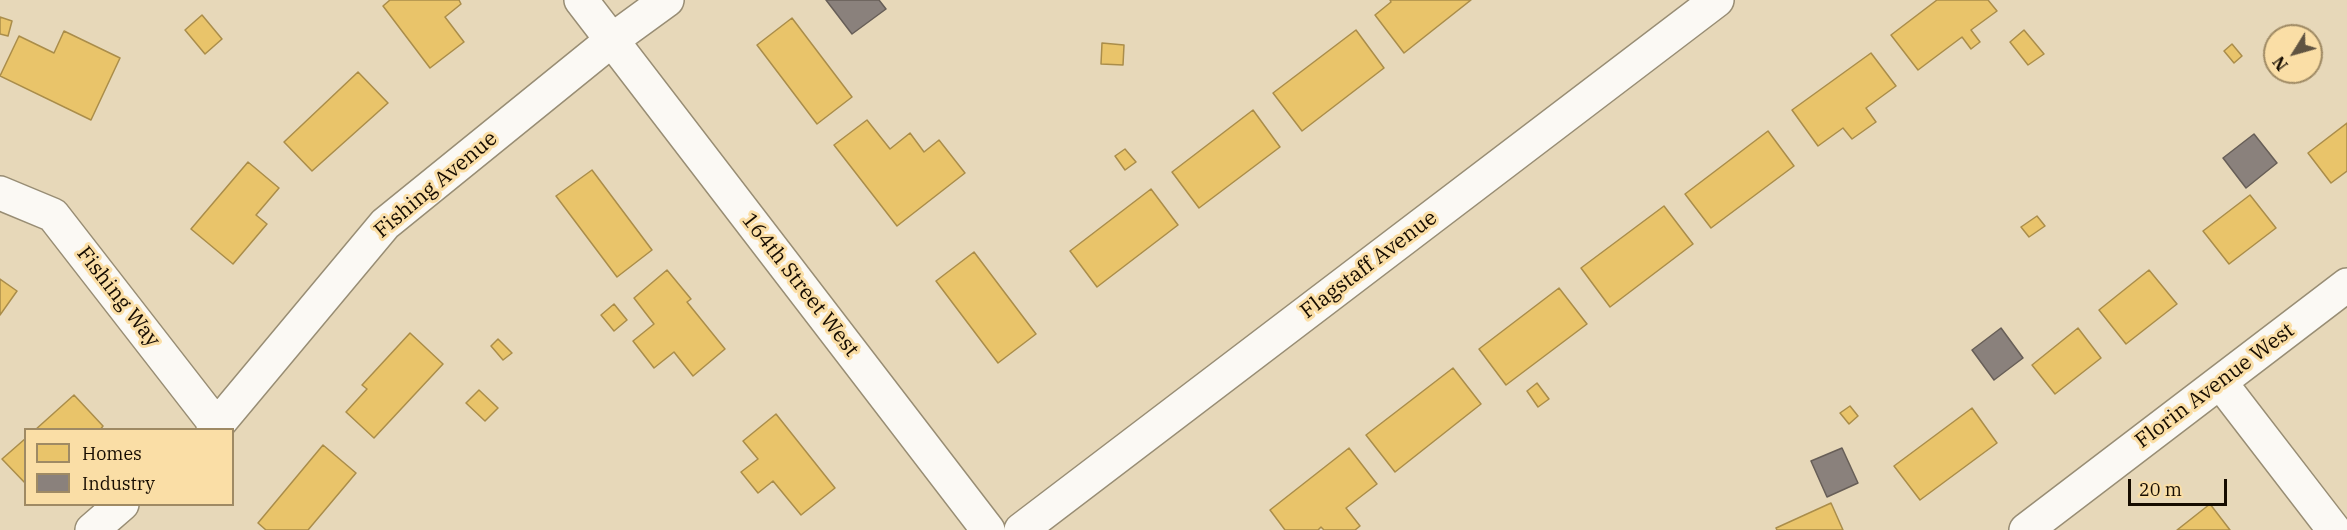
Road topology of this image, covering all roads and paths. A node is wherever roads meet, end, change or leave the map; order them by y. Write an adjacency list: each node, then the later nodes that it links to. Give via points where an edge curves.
1 (581, 0): 4 (street, 164th Street West)
2 (667, 0): 4 (street, Fishing Avenue)
3 (1718, 0): 12 (street, Flagstaff Avenue)
4 (612, 40): 8 (street, Fishing Avenue, via 385,224); 11 (street, 164th Street West)
5 (0, 192): 8 (street, Fishing Way, via 53,214)
6 (2347, 285): 7 (street, Florin Avenue West)
7 (2220, 382): 13 (street, Florin Avenue West); 14 (street)
8 (215, 428)
9 (120, 506): 10 (street)
10 (92, 530)
11 (988, 530)
12 (1021, 530)
13 (2026, 530)
14 (2334, 530)

